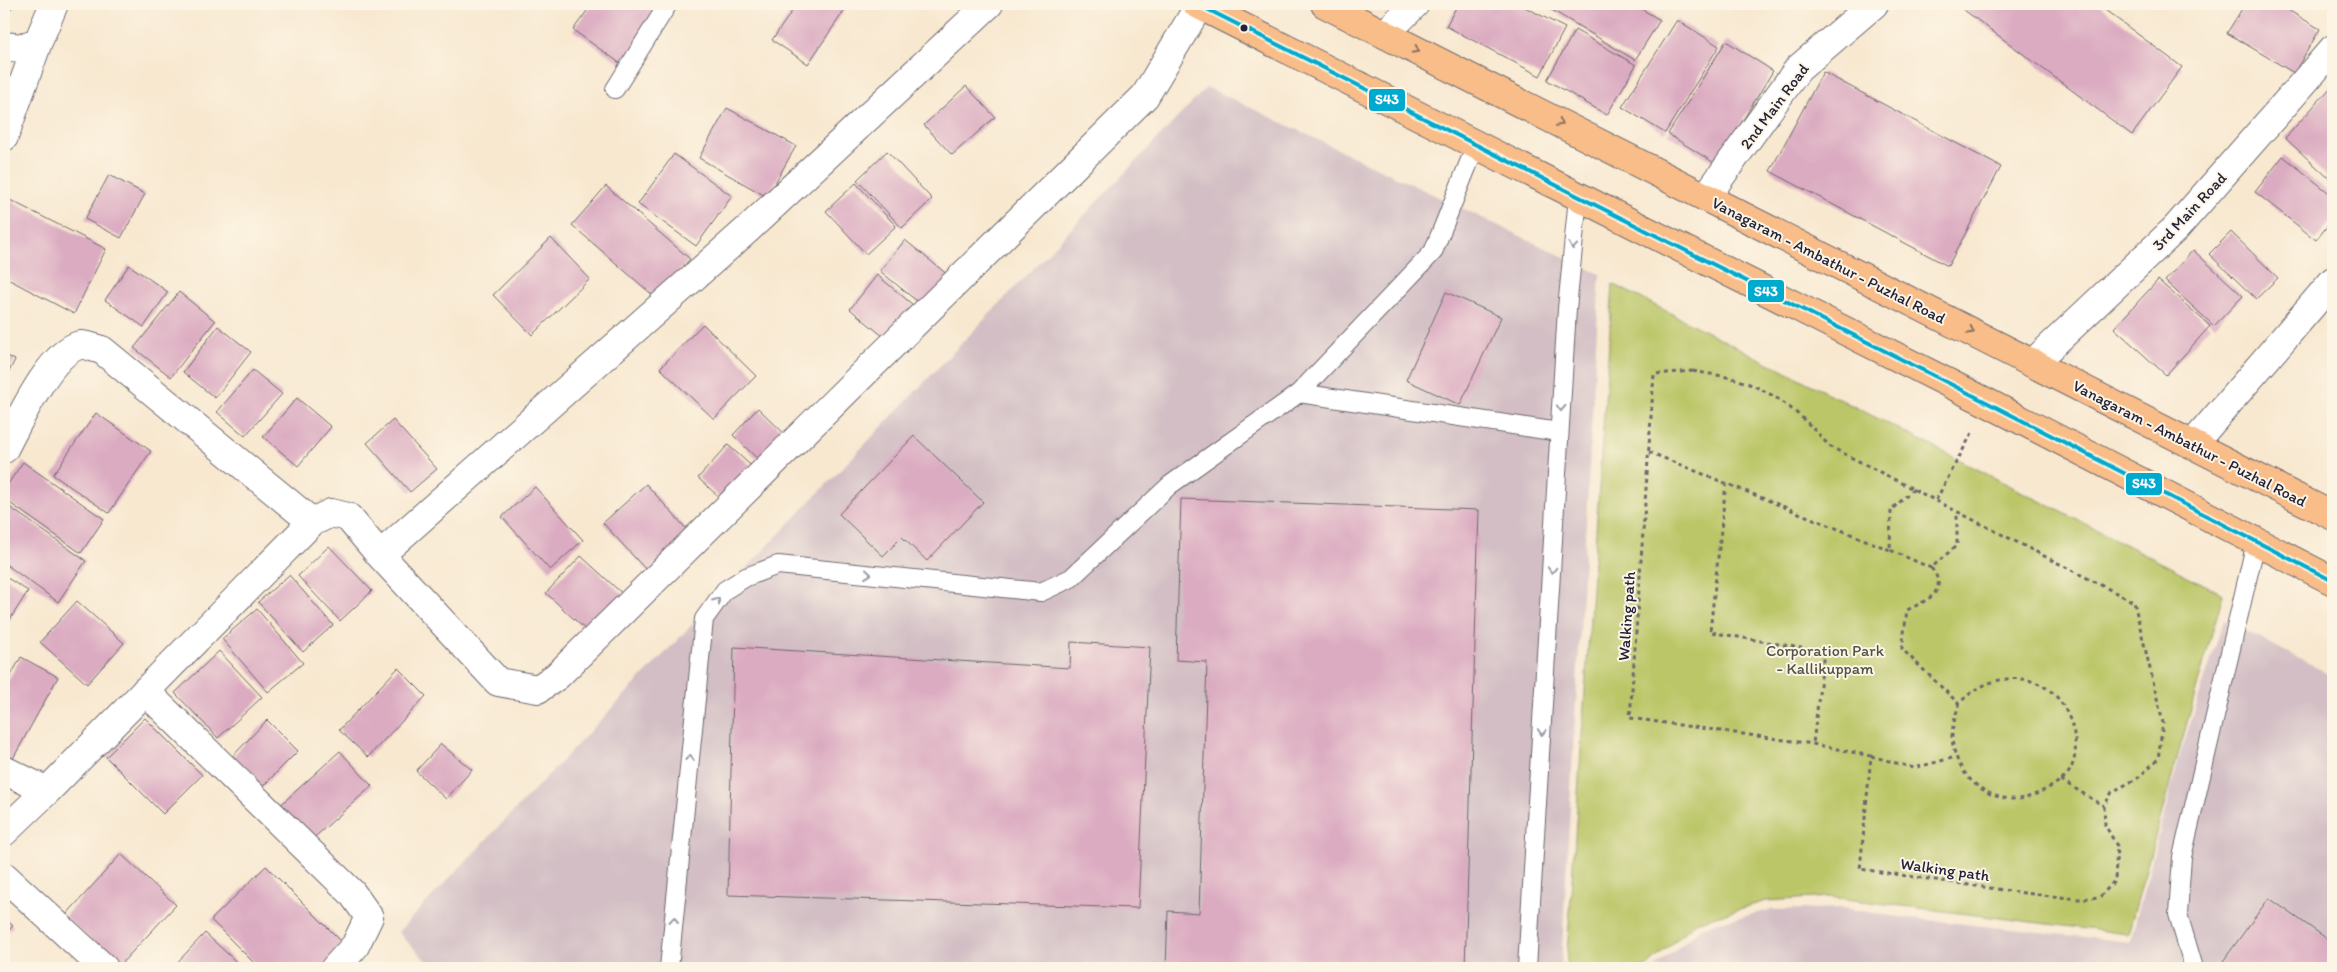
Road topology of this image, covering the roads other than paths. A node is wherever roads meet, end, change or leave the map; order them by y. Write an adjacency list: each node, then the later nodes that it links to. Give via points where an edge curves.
1 (54, 4): 9 (street)
2 (668, 4): 12 (lane)
3 (989, 4): 26 (street, via 748,229)
4 (1199, 4): 14 (main road); 26 (street, via 1145,96 557,676 538,690 498,682)
5 (1325, 4): 8 (main road, Vanagaram - Ambathur - Puzhal Road)
6 (1415, 4): 8 (street)
7 (1874, 4): 16 (street, 2nd Main Road, via 1798,69)
8 (1385, 34): 16 (main road, Vanagaram - Ambathur - Puzhal Road, one-way to 16)
9 (38, 42): 10 (street, via 21,48); 13 (street)
10 (4, 46)
11 (2333, 48): 18 (street, 3rd Main Road, via 2176,228)
12 (614, 89)
13 (4, 137)
14 (1476, 145): 15 (main road); 19 (lane, via 1433,252)
15 (1578, 197): 20 (lane, one-way to 20); 25 (main road)
16 (1706, 197): 18 (main road, Vanagaram - Ambathur - Puzhal Road, one-way to 18)
17 (2333, 281): 21 (street)
18 (2033, 363): 21 (main road, Vanagaram - Ambathur - Puzhal Road)
19 (1299, 394): 20 (lane); 35 (lane, one-way to 19, via 704,619 725,590 746,577 778,565 1041,592 1071,578 1170,485)
20 (1559, 432): 36 (lane, one-way to 36)
21 (2193, 444): 23 (main road, Vanagaram - Ambathur - Puzhal Road)
22 (4, 449): 24 (street, via 45,375 67,351 81,345 102,350)
23 (2333, 516)
24 (312, 522): 26 (street, via 331,513 348,517); 28 (street)
25 (2256, 542): 27 (main road); 37 (lane, via 2182,857 2178,914)
26 (380, 555)
27 (2333, 581)
28 (146, 691): 30 (street); 34 (street, via 352,893 369,917 355,946)
29 (4, 770): 30 (street)
30 (47, 791): 31 (street)
31 (4, 832)
32 (4, 876): 33 (street)
33 (104, 968)
34 (336, 968)
35 (669, 968)
36 (1527, 968)
37 (2194, 968)

